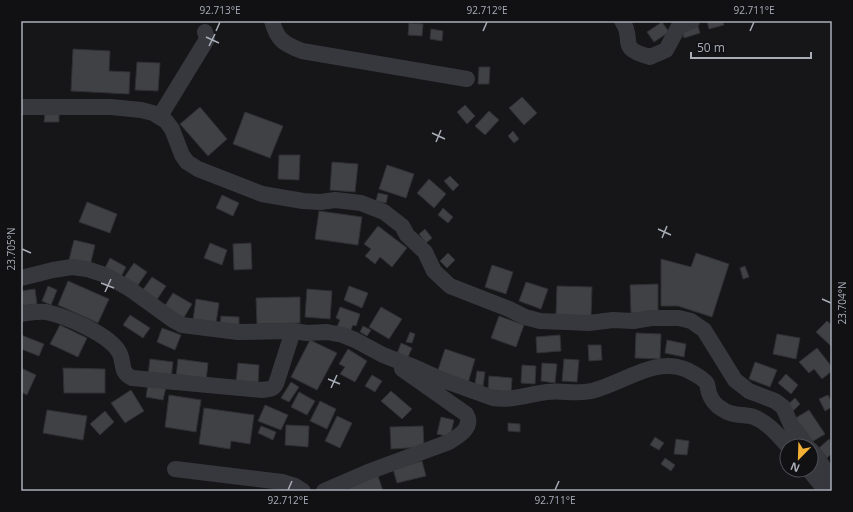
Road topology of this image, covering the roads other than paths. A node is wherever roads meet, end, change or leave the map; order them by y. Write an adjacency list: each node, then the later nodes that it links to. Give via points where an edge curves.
1 (272, 21): 5 (street, via 278,38 302,51)
2 (622, 21): 3 (street, via 626,27 631,50 650,57 666,50 679,26)
3 (692, 21)
4 (205, 32): 7 (street, via 207,39)
5 (467, 79)
6 (21, 107): 7 (street, via 111,107 141,110)
7 (160, 116): 13 (street, via 172,129 187,162 198,169 262,194 303,201 335,200 361,203 384,212 402,226 407,235 425,252 434,271 450,286 525,317 540,321 573,323 651,318 679,318 691,321 704,330 735,380 749,391 775,401 783,407 792,427)
8 (21, 278): 10 (street, via 72,267 87,269 105,275 130,289 182,324 238,332)
9 (21, 314): 10 (street, via 45,312 70,319 91,330 119,352 124,371 132,378 262,390 274,388)
10 (293, 331): 11 (street, via 343,335)
11 (383, 355): 12 (street, via 443,380 502,399 548,392 594,391 635,373 668,366 679,367 707,383 710,395 720,409 754,417); 19 (street, via 460,408 469,418 469,423 460,436 449,442)
12 (781, 438)
13 (801, 438)
14 (819, 461): 17 (street)
15 (175, 469): 18 (street, via 282,482)
16 (815, 478): 20 (street)
17 (832, 479)
18 (303, 491)
19 (324, 491)
20 (826, 491)

